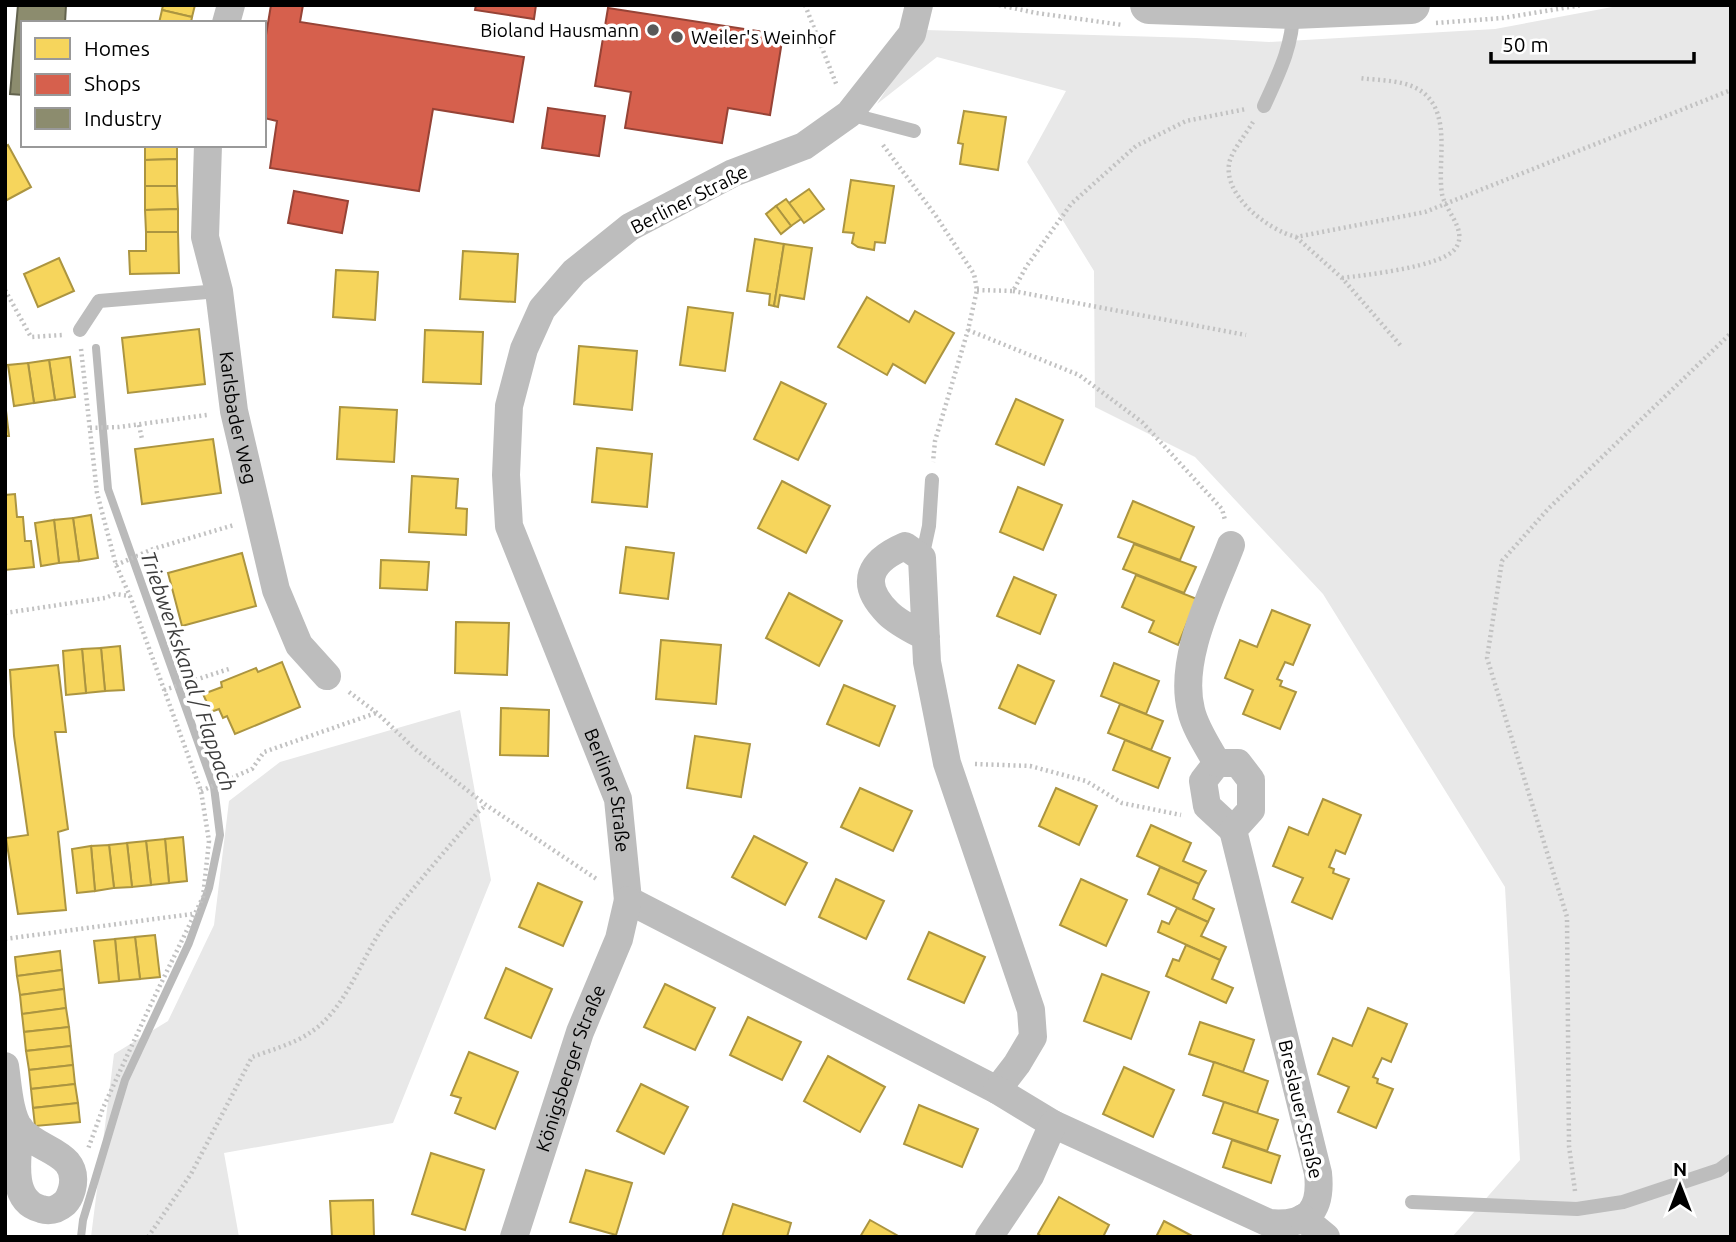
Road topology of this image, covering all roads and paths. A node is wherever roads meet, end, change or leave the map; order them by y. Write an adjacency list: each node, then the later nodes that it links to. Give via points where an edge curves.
1 (805, 5): 9 (path)
2 (919, 5): 9 (street, Berliner Straße, via 912,34)
3 (1149, 5): 5 (street)
4 (1411, 5): 5 (street)
5 (1293, 10): 8 (lane, via 1293,30 1283,64)
6 (1359, 78): 13 (path, via 1402,83 1426,95 1440,125)
7 (1731, 90): 13 (path)
8 (1264, 106): 14 (path, via 1229,161 1232,185 1241,202); 19 (path, via 1186,121 1136,146 1071,204)
9 (849, 114): 10 (lane); 49 (street, Berliner Straße, via 804,146 733,173 629,227 574,272 542,309 524,349 509,406 509,526 618,799)
10 (914, 131)
11 (208, 147): 18 (street, Karlsbader Weg, via 205,237)
12 (888, 153): 17 (path, via 974,274)
13 (1446, 205): 14 (path); 15 (path, via 1459,238 1451,253 1388,273)
14 (1296, 237): 15 (path)
15 (1342, 278): 24 (path)
16 (5, 290): 20 (path, via 31,337)
17 (977, 290): 19 (path); 21 (path)
18 (219, 291): 20 (lane, via 99,301); 25 (street, Karlsbader Weg)
19 (1013, 291): 23 (path)
20 (80, 330): 27 (path)
21 (968, 330): 29 (path, via 935,441); 31 (path, via 1079,375 1142,422 1222,509)
22 (1731, 333): 59 (path, via 1548,509 1502,561 1487,658 1567,917 1569,1146)
23 (1246, 335)
24 (1401, 346)
25 (234, 411): 26 (path); 30 (street, Karlsbader Weg)
26 (139, 425): 27 (path); 28 (path)
27 (90, 428): 34 (path, via 97,493)
28 (142, 439)
29 (932, 480): 33 (lane)
30 (260, 518): 32 (path); 40 (street, Karlsbader Weg, via 276,590 299,645)
31 (1231, 545): 44 (street, via 1192,649 1188,675 1191,710)
32 (153, 549): 34 (path); 35 (path)
33 (922, 558): 38 (street); 38 (street, via 905,547 886,555 872,574 873,595 890,615)
34 (116, 565): 36 (path)
35 (164, 590)
36 (130, 596): 37 (path, via 115,594); 41 (path)
37 (5, 613)
38 (926, 637): 43 (street)
39 (232, 668): 41 (path)
40 (327, 676): 42 (path)
41 (164, 690): 45 (path)
42 (377, 713): 45 (path, via 264,752 252,769); 46 (path)
43 (947, 763): 47 (path, via 1030,766 1086,781 1122,803); 53 (street, via 1031,1010 1033,1037)
44 (1217, 763): 48 (street, via 1203,781 1207,806); 48 (street, via 1238,763 1251,780 1251,810)
45 (201, 791): 50 (path, via 209,841 203,897)
46 (486, 805): 49 (path); 61 (path, via 385,924 327,1018 310,1033 252,1057 191,1174)
47 (1183, 815)
48 (1233, 830): 60 (street, Breslauer Straße, via 1318,1173 1320,1194)
49 (628, 900): 53 (street); 62 (street, Königsberger Straße, via 619,939 580,1032)
50 (193, 914): 51 (path); 57 (path)
51 (5, 939)
52 (5, 1066): 55 (street)
53 (997, 1090): 54 (street)
54 (1053, 1124): 60 (street, via 1269,1223 1290,1224); 63 (street, via 1030,1176)
55 (20, 1128): 57 (street, via 69,1163); 57 (street, via 18,1174 22,1195 30,1205 57,1210 69,1199)
56 (1731, 1161): 59 (lane, via 1719,1170 1623,1202)
57 (74, 1178)
58 (1412, 1202): 59 (lane)
59 (1577, 1209)
60 (1303, 1218): 64 (street)
61 (148, 1237)
62 (514, 1237)
63 (989, 1237)
64 (1326, 1237)

